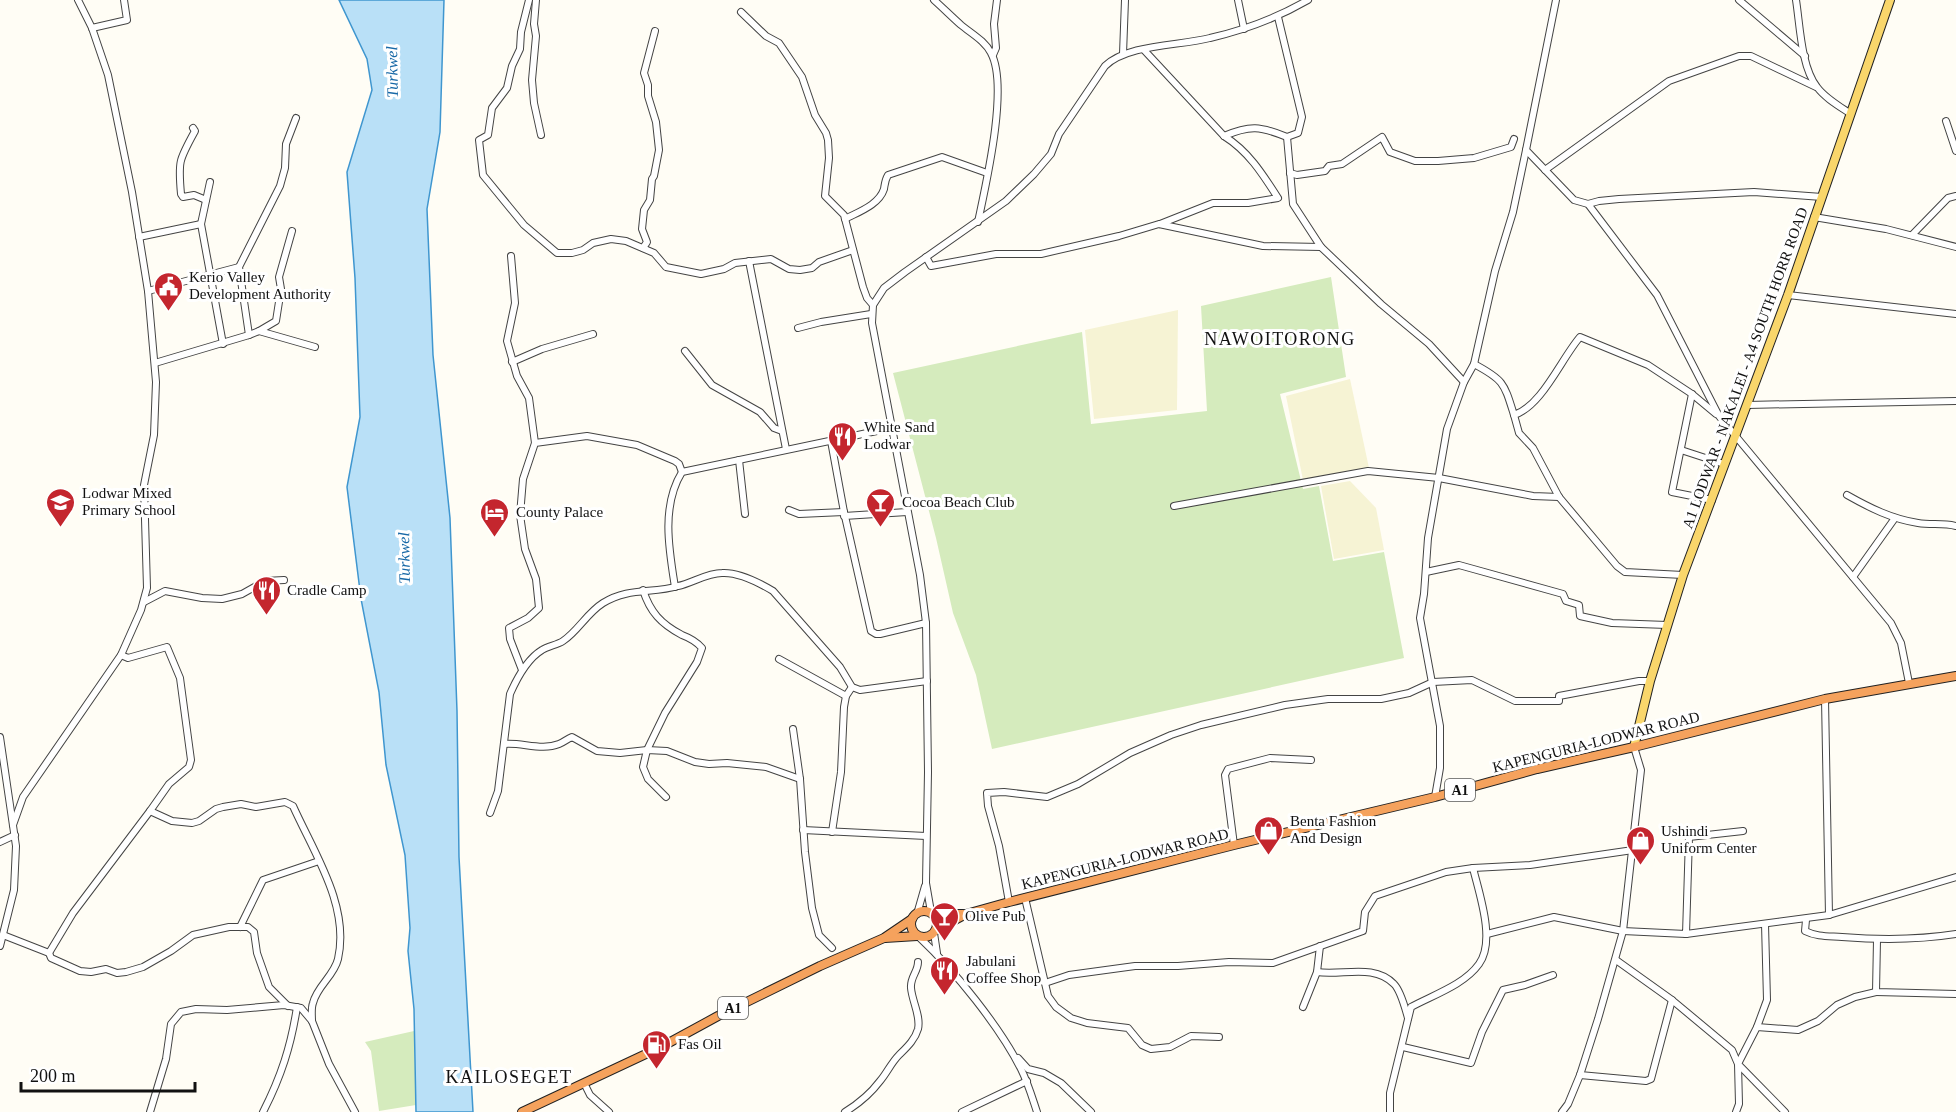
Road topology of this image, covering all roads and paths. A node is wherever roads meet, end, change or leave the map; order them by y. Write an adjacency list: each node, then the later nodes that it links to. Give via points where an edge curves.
1 (78, 0): 16 (street)
2 (124, 0): 16 (street, via 127,20)
3 (529, 0): 54 (street, via 509,83 492,108 488,135 479,140 483,175 524,225 557,253 572,253 611,239)
4 (536, 0): 28 (street, via 532,80)
5 (934, 0): 21 (street)
6 (997, 0): 21 (street)
7 (1125, 0): 20 (street)
8 (1238, 0): 17 (street)
9 (1308, 0): 15 (street)
10 (1556, 0): 32 (street)
11 (1739, 0): 22 (street)
12 (1796, 0): 22 (street)
13 (1890, 0): 24 (main road, A1 LODWAR - NAKALEI - A4 SOUTH HORR ROAD)
14 (741, 12): 45 (street, via 779,43 802,77 828,140 825,195)
15 (1278, 17): 17 (street); 30 (street, via 1302,117 1298,133)
16 (92, 28): 51 (street, via 122,138)
17 (1244, 29): 19 (street)
18 (655, 31): 54 (street, via 644,73 659,150 650,200 644,210 642,229 647,242)
19 (1144, 50): 20 (street); 29 (street)
20 (1124, 54): 43 (street, via 1106,66 1059,134 1051,154 1020,189)
21 (993, 55): 35 (street, via 999,91)
22 (1805, 56): 23 (street)
23 (1816, 87): 24 (street); 34 (street, via 1751,56 1739,56 1669,81)
24 (1851, 114): 39 (main road, A1 LODWAR - NAKALEI - A4 SOUTH HORR ROAD)
25 (296, 118): 59 (street, via 286,144 280,186)
26 (1946, 121): 33 (street)
27 (193, 128): 40 (street, via 195,132 179,162 181,194)
28 (542, 135)
29 (1224, 136): 30 (street, via 1245,127); 48 (street, via 1253,160 1278,198 1213,203)
30 (1287, 137): 36 (street)
31 (1514, 139): 36 (street, via 1511,147 1474,158 1415,161 1390,153 1382,137 1325,171)
32 (1526, 150): 34 (street); 75 (street)
33 (1956, 151)
34 (1545, 170): 42 (street, via 1574,200)
35 (987, 173): 41 (street); 45 (street, via 942,157 888,175 875,201)
36 (1290, 173): 52 (street, via 1293,204)
37 (210, 182): 40 (street)
38 (1956, 196): 50 (street, via 1948,198)
39 (1822, 197): 42 (street, via 1754,192); 44 (main road, A1 LODWAR - NAKALEI - A4 SOUTH HORR ROAD)
40 (206, 200): 47 (street)
41 (982, 202): 43 (street); 46 (street)
42 (1588, 204): 81 (street, via 1657,295)
43 (993, 211): 46 (street)
44 (1814, 218): 50 (street); 62 (main road, A1 LODWAR - NAKALEI - A4 SOUTH HORR ROAD)
45 (845, 219): 55 (street)
46 (978, 222): 57 (street)
47 (201, 224): 51 (street); 60 (street)
48 (1159, 224): 52 (street, via 1263,246); 57 (street, via 1041,254 996,254 931,266)
49 (292, 231): 67 (street, via 279,277 276,321)
50 (1912, 235): 53 (street)
51 (139, 237): 61 (street)
52 (1321, 247): 76 (street, via 1429,344)
53 (1956, 247)
54 (643, 248): 58 (street, via 654,253 666,267 701,274)
55 (853, 250): 58 (street, via 796,271 771,259); 63 (street, via 867,298)
56 (511, 256): 73 (street, via 515,303 507,341)
57 (926, 257): 63 (street, via 884,288)
58 (749, 261): 83 (street)
59 (238, 267): 60 (street); 69 (street)
60 (211, 275): 61 (street); 70 (street)
61 (148, 291): 74 (street)
62 (1788, 295): 65 (street); 79 (main road, A1 LODWAR - NAKALEI - A4 SOUTH HORR ROAD)
63 (873, 305): 64 (street)
64 (871, 314): 66 (street); 82 (street)
65 (1956, 314)
66 (798, 328)
67 (259, 331): 69 (street); 71 (street)
68 (593, 334): 73 (street)
69 (249, 335): 70 (street)
70 (223, 344): 74 (street)
71 (315, 347)
72 (685, 351): 83 (street, via 712,385 760,412)
73 (512, 362): 86 (street, via 529,398)
74 (155, 363): 109 (street, via 156,409 143,492 147,566)
75 (1474, 364): 76 (street); 80 (street, via 1505,386)
76 (1464, 382): 92 (street, via 1447,429)
77 (1692, 394): 80 (street, via 1648,365 1580,337 1548,384 1524,412); 81 (street); 88 (street)
78 (1956, 401): 79 (street)
79 (1747, 405): 84 (main road, A1 LODWAR - NAKALEI - A4 SOUTH HORR ROAD)
80 (1514, 415): 94 (street, via 1519,433 1533,448)
81 (1719, 416): 84 (street)
82 (891, 428): 85 (street); 98 (street)
83 (782, 431): 87 (street)
84 (1735, 435): 90 (main road, A1 LODWAR - NAKALEI - A4 SOUTH HORR ROAD); 105 (street)
85 (831, 441): 87 (street); 100 (street)
86 (535, 443): 91 (street, via 587,436 637,445 675,461); 114 (street, via 523,478 520,515 539,608 509,628)
87 (786, 449): 89 (street)
88 (1681, 450): 90 (street); 95 (street, via 1672,492)
89 (739, 460): 91 (street); 99 (street)
90 (1724, 464): 95 (main road, A1 LODWAR - NAKALEI - A4 SOUTH HORR ROAD)
91 (682, 472): 107 (street, via 674,484 669,513)
92 (1439, 478): 94 (street); 96 (street, via 1368,471); 103 (street)
93 (1848, 495): 101 (street)
94 (1559, 498): 104 (street, via 1625,572)
95 (1712, 500): 104 (main road, A1 LODWAR - NAKALEI - A4 SOUTH HORR ROAD)
96 (1174, 506)
97 (789, 510): 100 (street, via 799,514)
98 (907, 512): 100 (street); 110 (street)
99 (745, 514)
100 (844, 514): 110 (street, via 872,631 880,634)
101 (1894, 518): 102 (street); 105 (street)
102 (1956, 526)
103 (1426, 572): 111 (street, via 1459,565 1563,594 1566,601 1579,605 1580,616 1612,623); 118 (street, via 1420,618)
104 (1683, 575): 111 (main road, A1 LODWAR - NAKALEI - A4 SOUTH HORR ROAD)
105 (1853, 577): 119 (street, via 1891,623)
106 (284, 580): 109 (street, via 266,581 222,599 165,591)
107 (675, 587): 108 (street); 120 (street, via 721,573 761,584 773,591 840,667)
108 (643, 590): 114 (street, via 602,603 563,641 540,651); 127 (street, via 660,622 702,648)
109 (144, 602): 112 (street)
110 (926, 623): 116 (street)
111 (1667, 625): 117 (main road, A1 LODWAR - NAKALEI - A4 SOUTH HORR ROAD)
112 (121, 655): 132 (street, via 128,658 167,647 180,678 190,763); 134 (street, via 23,797)
113 (779, 659): 121 (street)
114 (522, 670): 125 (street, via 510,694)
115 (1956, 676): 119 (highway, KAPENGURIA-LODWAR ROAD / A1)
116 (927, 681): 120 (street, via 860,690); 139 (street)
117 (1650, 681): 118 (street, via 1559,696 1559,701 1533,702 1515,701 1472,680); 126 (main road, A1 LODWAR - NAKALEI - A4 SOUTH HORR ROAD)
118 (1433, 682): 131 (street, via 1441,736); 148 (street, via 1382,699 1285,705 1201,725 1130,753 1047,797 987,793)
119 (1909, 683): 122 (highway, KAPENGURIA-LODWAR ROAD / A1)
120 (852, 687): 121 (street)
121 (846, 696): 137 (street)
122 (1825, 699): 126 (highway, KAPENGURIA-LODWAR ROAD / A1); 151 (street)
123 (793, 729): 129 (street)
124 (0, 737): 134 (street)
125 (504, 744): 127 (street, via 543,746 572,737 597,751); 133 (street, via 498,791)
126 (1634, 747): 131 (highway, KAPENGURIA-LODWAR ROAD / A1); 142 (street, via 1641,770)
127 (646, 750): 129 (street, via 666,751 709,764 766,767); 130 (street, via 643,767 648,779)
128 (1311, 760): 141 (street, via 1269,758 1228,769 1225,775)
129 (800, 779): 135 (street)
130 (666, 797)
131 (1435, 797): 141 (highway, KAPENGURIA-LODWAR ROAD / A1)
132 (150, 812): 143 (street, via 172,821 192,823 223,807 290,803); 168 (street, via 73,913)
133 (490, 813)
134 (13, 825): 138 (street)
135 (804, 830): 137 (street); 167 (street, via 816,927)
136 (1743, 831): 159 (street, via 1689,837)
137 (832, 832): 139 (street)
138 (15, 836): 140 (street); 161 (street, via 16,874)
139 (926, 836): 146 (street)
140 (0, 842)
141 (1234, 844): 147 (highway, KAPENGURIA-LODWAR ROAD / A1)
142 (1633, 850): 144 (street, via 1530,865); 157 (street)
143 (319, 861): 155 (street, via 263,880); 182 (street, via 336,907 341,938 333,972 313,1002)
144 (1473, 868): 158 (street); 166 (street, via 1446,872 1375,896 1365,912 1363,931)
145 (1956, 878): 151 (street)
146 (926, 883): 149 (street); 152 (street)
147 (1025, 898): 148 (highway, KAPENGURIA-LODWAR ROAD / A1); 174 (street)
148 (1009, 902): 150 (highway, KAPENGURIA-LODWAR ROAD / A1)
149 (932, 913): 150 (highway, KAPENGURIA-LODWAR ROAD / A1); 152 (highway, via 922,911); 156 (highway, via 938,919)
150 (966, 914): 156 (highway, KAPENGURIA-LODWAR ROAD / A1)
151 (1829, 915): 153 (street)
152 (914, 916): 162 (highway, via 911,930); 163 (highway, A1)
153 (1806, 920): 154 (street); 164 (street, via 1805,931 1812,934)
154 (1765, 924): 159 (street); 183 (street, via 1767,1000)
155 (240, 927): 168 (street, via 193,935 142,967 121,973 109,969 80,970 51,958); 178 (street, via 253,930 268,987)
156 (935, 931): 162 (highway, via 928,937); 169 (street)
157 (1623, 931): 158 (street, via 1554,917); 159 (street); 170 (street)
158 (1487, 934): 181 (street, via 1477,966 1461,980 1411,1007)
159 (1686, 934)
160 (1956, 934): 164 (street, via 1937,939)
161 (3, 935): 165 (street); 168 (street)
162 (919, 937): 163 (highway, A1); 169 (street)
163 (884, 938): 190 (highway, A1, via 810,970)
164 (1877, 940): 175 (street)
165 (0, 946)
166 (1320, 946): 172 (street); 174 (street, via 1273,963 1135,966 1069,975)
167 (832, 948)
168 (49, 953)
169 (937, 954): 186 (street)
170 (1616, 960): 177 (street); 188 (street)
171 (918, 962): 196 (street, via 911,987 917,1031 880,1082)
172 (1317, 972): 180 (street); 181 (street, via 1380,975 1395,984)
173 (1553, 975): 185 (street, via 1503,990 1471,1063)
174 (1045, 983): 184 (street, via 1056,1007 1071,1018 1128,1028 1142,1045 1151,1048 1170,1047 1191,1036)
175 (1876, 992): 176 (street); 183 (street, via 1837,1005 1818,1021 1798,1030)
176 (1956, 993)
177 (1672, 1000): 187 (street, via 1732,1050); 188 (street, via 1651,1079)
178 (288, 1006): 179 (street); 191 (street, via 181,1012 171,1024 166,1059)
179 (297, 1007): 182 (street); 192 (street, via 294,1032)
180 (1303, 1007)
181 (1409, 1019): 185 (street)
182 (312, 1021): 193 (street, via 329,1064)
183 (1757, 1027): 187 (street)
184 (1219, 1037)
185 (1402, 1047): 200 (street, via 1390,1094)
186 (1012, 1052): 189 (street); 199 (street, via 1028,1068 1061,1083)
187 (1738, 1064): 202 (street); 203 (street)
188 (1580, 1075): 201 (street)
189 (1027, 1081): 197 (street); 198 (street)
190 (584, 1083): 194 (highway, A1); 195 (street, via 590,1095)
191 (150, 1112)
192 (263, 1112)
193 (355, 1112)
194 (522, 1112)
195 (609, 1112)
196 (845, 1112)
197 (962, 1112)
198 (1037, 1112)
199 (1091, 1112)
200 (1390, 1112)
201 (1562, 1112)
202 (1736, 1112)
203 (1785, 1112)

